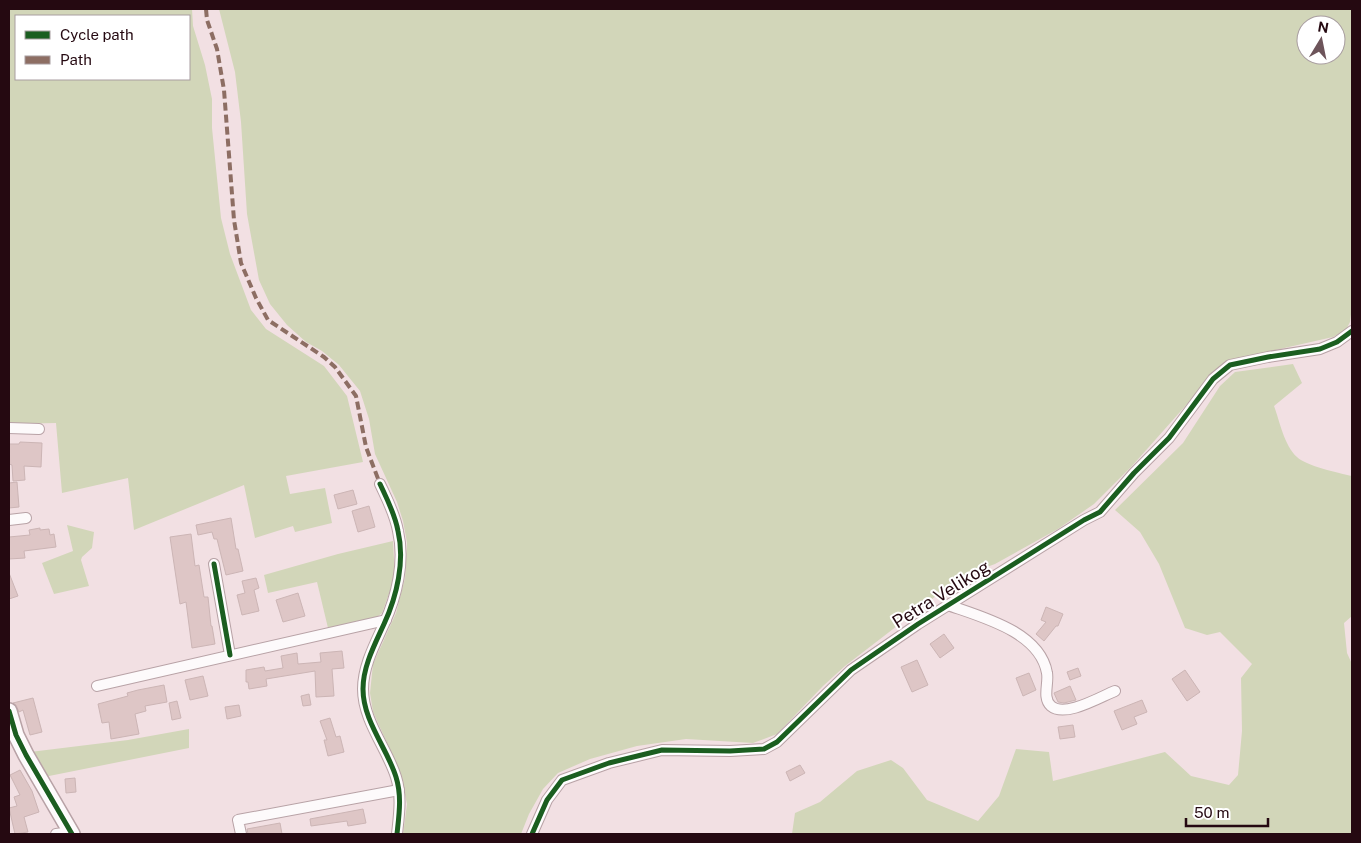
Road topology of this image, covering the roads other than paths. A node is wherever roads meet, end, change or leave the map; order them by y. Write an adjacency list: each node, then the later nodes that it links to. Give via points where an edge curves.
1 (1352, 331): 8 (street, Petra Velikog, via 1320,349 1230,365 1213,379 1169,438 1100,512)
2 (9, 428): 3 (street)
3 (39, 429)
4 (380, 484): 9 (street, via 394,518 399,548 398,578)
5 (26, 518): 6 (street)
6 (9, 520)
7 (214, 564): 10 (street)
8 (948, 606): 12 (street, via 990,619 1032,644 1047,672 1047,698 1058,710 1069,710); 18 (street, Petra Velikog, via 851,670 777,742 764,749 662,750 609,763 562,780 548,800)
9 (386, 620): 10 (street); 14 (street, via 365,671 363,700)
10 (230, 656): 11 (street)
11 (97, 686)
12 (1115, 691)
13 (9, 711): 15 (street, via 16,735)
14 (399, 790): 16 (street, via 238,820); 17 (street)
15 (66, 834)
16 (241, 834)
17 (397, 834)
18 (532, 834)

